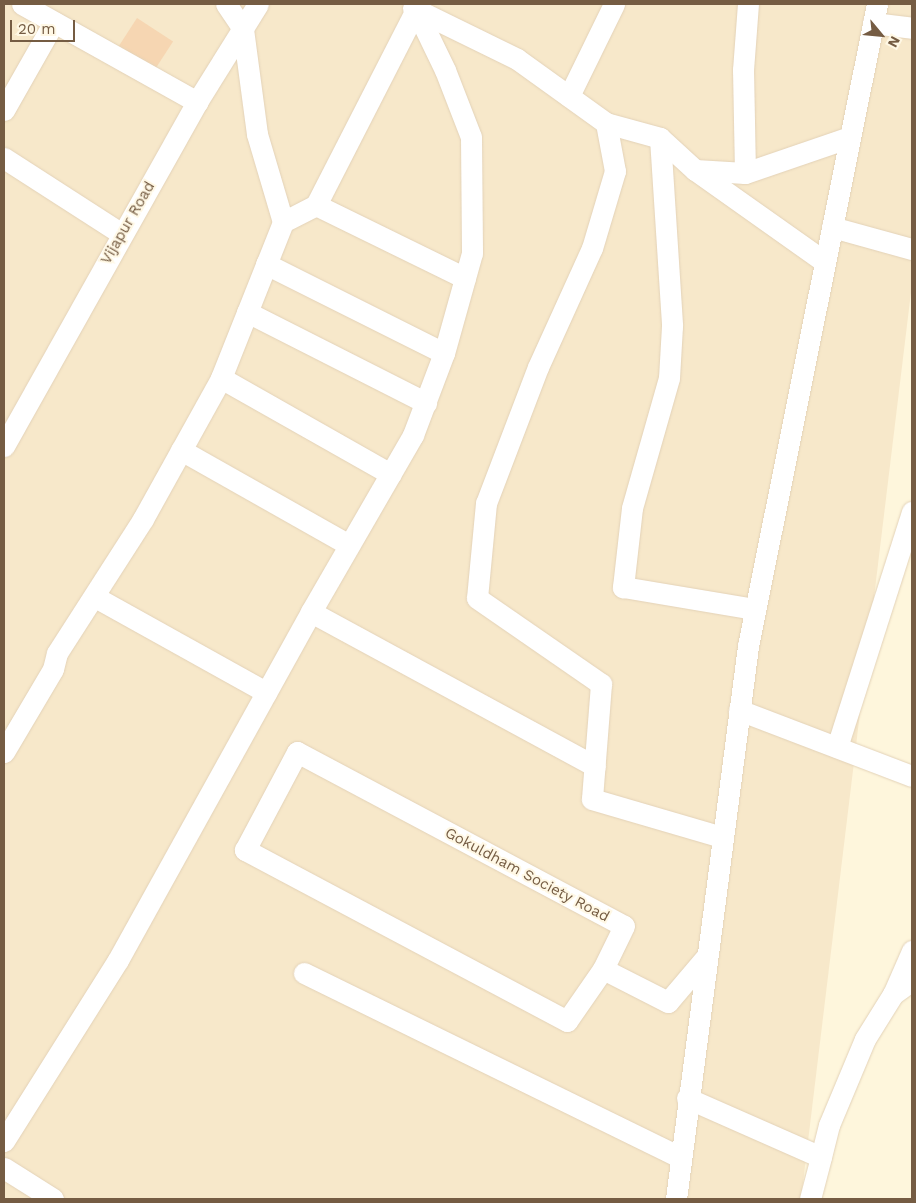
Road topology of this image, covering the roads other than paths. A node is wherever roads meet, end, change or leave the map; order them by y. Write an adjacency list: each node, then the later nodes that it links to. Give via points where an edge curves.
1 (22, 4): 8 (street)
2 (226, 4): 10 (street)
3 (258, 4): 10 (street, Vijapur Road)
4 (614, 4): 11 (street)
5 (748, 4): 19 (street, via 743,70)
6 (413, 6): 11 (street, via 517,59); 20 (street); 27 (street, via 445,70 471,137 472,253)
7 (875, 13): 9 (street); 15 (street)
8 (54, 22): 12 (street); 13 (street)
9 (912, 28)
10 (243, 29): 12 (street, Vijapur Road); 21 (street, via 257,134)
11 (569, 96): 14 (street)
12 (197, 102): 23 (street, Vijapur Road)
13 (4, 110)
14 (606, 123): 16 (street); 44 (street, via 615,171 592,248 538,367 486,503 477,598 601,684)
15 (850, 137): 19 (street); 22 (street)
16 (660, 138): 18 (street); 38 (street, via 672,326 669,378 632,508 624,587)
17 (4, 158): 23 (street)
18 (695, 170): 19 (street); 25 (street)
19 (745, 173)
20 (316, 205): 21 (street); 27 (street)
21 (282, 222): 26 (street)
22 (832, 227): 24 (street); 25 (street)
23 (122, 234): 32 (street, Vijapur Road)
24 (912, 249)
25 (825, 262): 38 (street)
26 (266, 264): 28 (street); 29 (street)
27 (465, 278): 29 (street)
28 (247, 312): 30 (street); 31 (street)
29 (444, 353): 31 (street)
30 (221, 378): 33 (street); 34 (street)
31 (426, 403): 34 (street)
32 (4, 446)
33 (181, 450): 36 (street); 37 (street)
34 (391, 474): 36 (street)
35 (912, 512): 42 (street)
36 (349, 545): 39 (street)
37 (95, 598): 40 (street); 43 (street, via 57,652 53,669)
38 (755, 610): 41 (street)
39 (310, 612): 40 (street); 44 (street)
40 (266, 692): 54 (street, via 118,960)
41 (739, 710): 42 (street); 46 (street)
42 (837, 747): 45 (street)
43 (4, 752)
44 (595, 766): 46 (street, via 592,800)
45 (912, 776)
46 (722, 838): 48 (street)
47 (912, 951): 52 (street)
48 (707, 956): 49 (street, via 668,1002); 53 (street)
49 (602, 969): 49 (street, Gokuldham Society Road, via 624,926 297,752 245,850 567,1021)
50 (304, 973): 55 (street)
51 (912, 980): 52 (street)
52 (893, 994): 56 (street, via 865,1040 829,1125)
53 (687, 1098): 55 (street); 56 (street)
54 (4, 1141)
55 (679, 1156): 59 (street)
56 (822, 1157): 60 (street)
57 (4, 1168): 58 (street)
58 (53, 1199)
59 (676, 1199)
60 (810, 1199)

